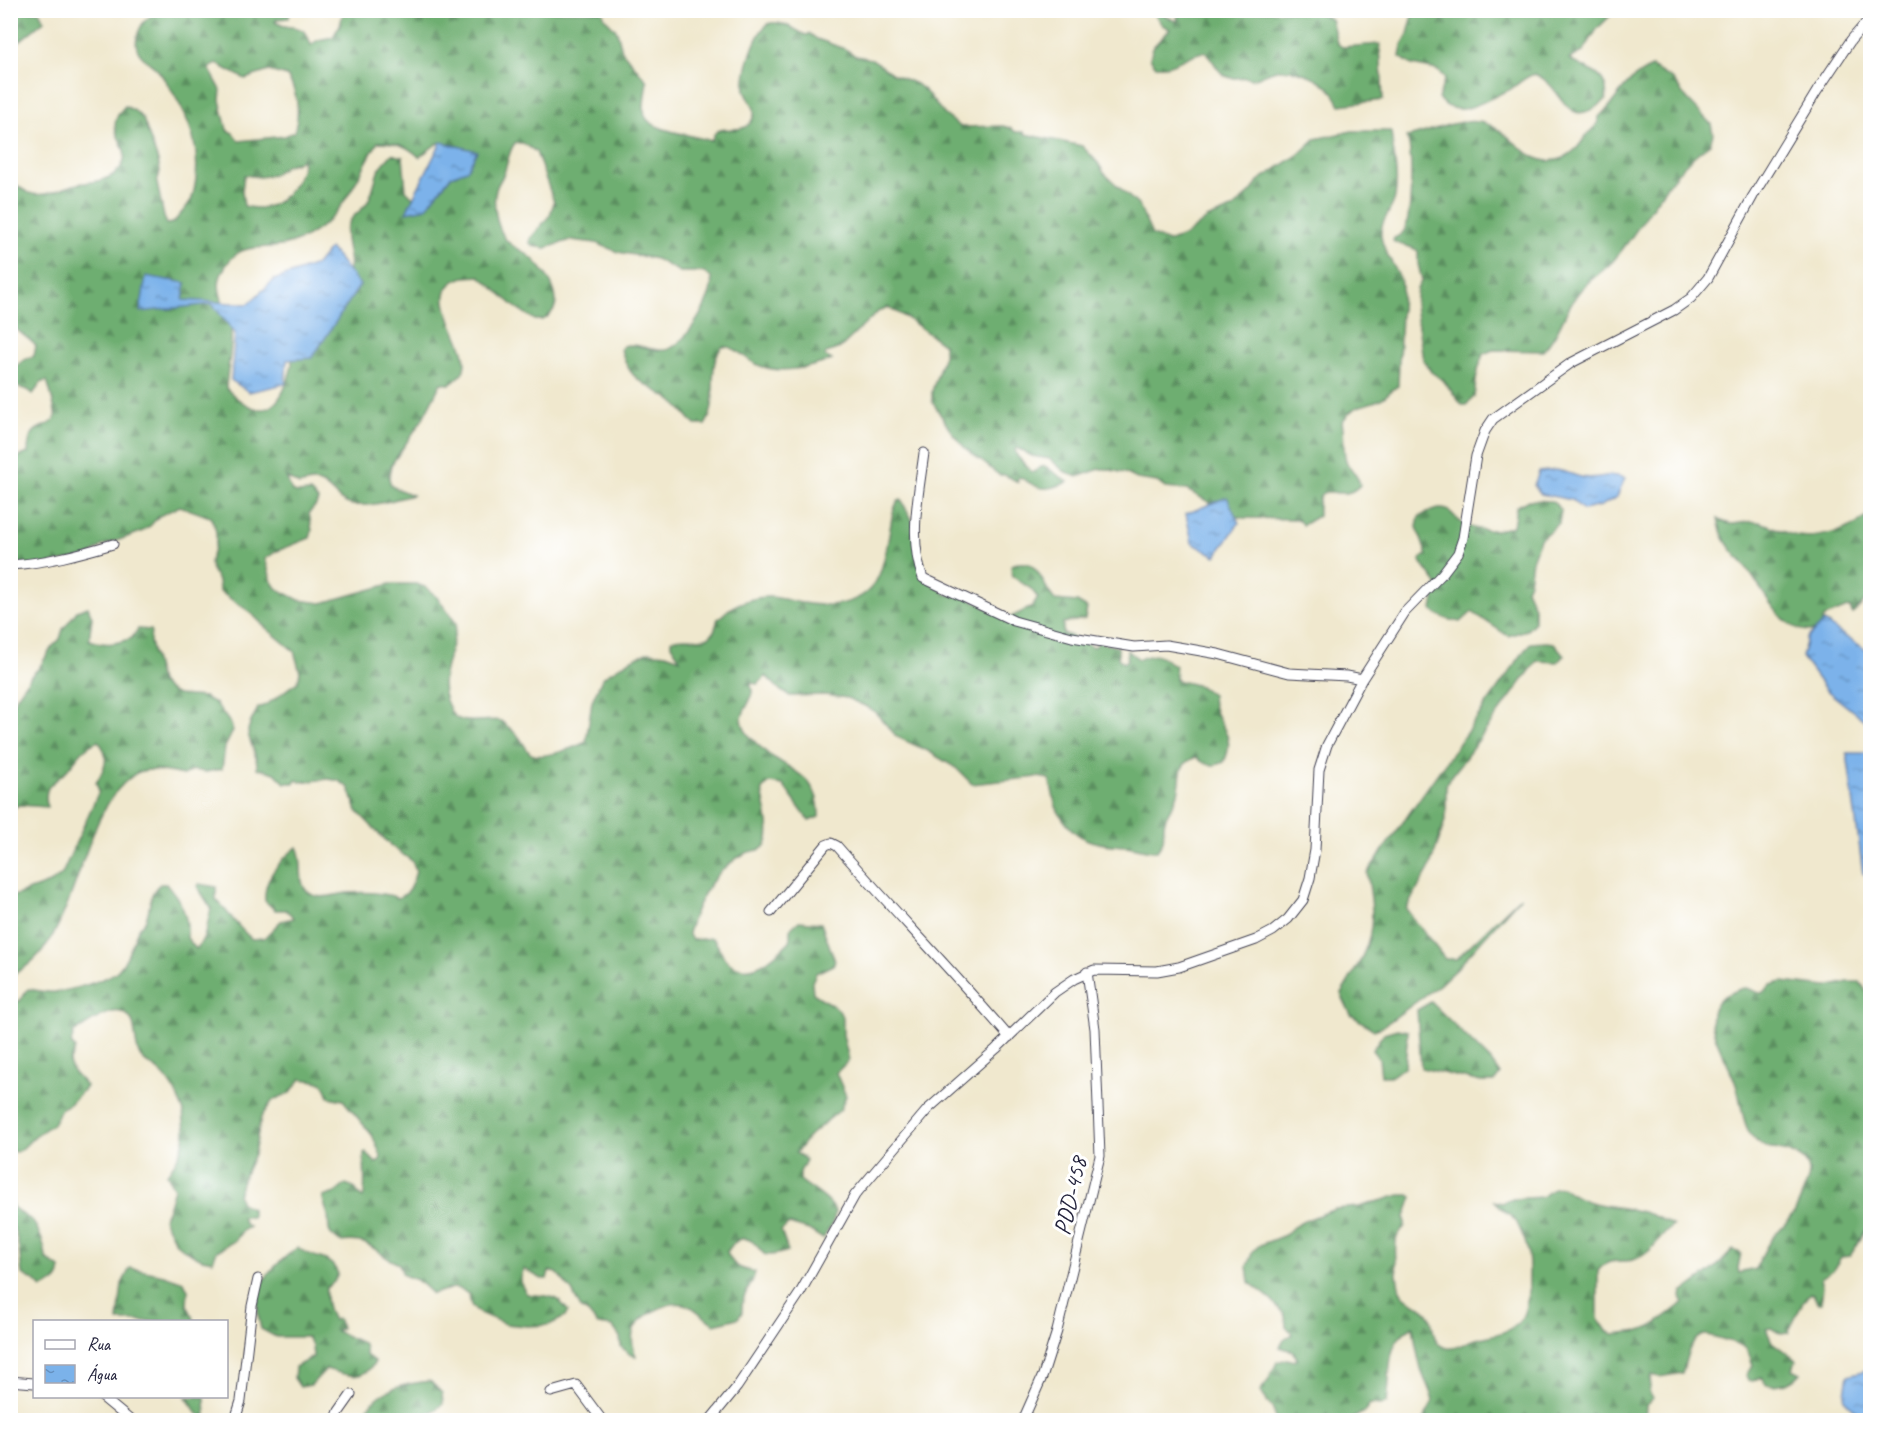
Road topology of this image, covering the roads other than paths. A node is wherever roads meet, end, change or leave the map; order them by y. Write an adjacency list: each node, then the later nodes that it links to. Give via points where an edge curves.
1 (1869, 16): 5 (street, via 1817,91 1708,278 1691,298 1571,363 1493,419 1476,456 1458,553 1405,612)
2 (924, 453): 5 (street, via 916,540 923,578 1014,621 1072,637 1134,647 1175,646 1289,673)
3 (113, 544): 4 (street, via 76,555)
4 (10, 565)
5 (1362, 679): 7 (street, via 1321,760 1310,878 1303,900 1288,919 1256,940 1179,966 1157,971)
6 (771, 912): 8 (street, via 825,845 837,846)
7 (1087, 972): 8 (street, via 1055,992); 20 (street, PDD-458 / PDD-458, via 1095,1029 1100,1156 1057,1331)
8 (1009, 1036): 19 (street, via 928,1109 855,1195 800,1293)
9 (258, 1279): 16 (street)
10 (10, 1381): 11 (street)
11 (33, 1383)
12 (551, 1392): 18 (street, via 576,1385)
13 (351, 1395): 17 (street)
14 (103, 1398): 15 (street)
15 (130, 1420)
16 (236, 1420)
17 (336, 1420)
18 (602, 1420)
19 (710, 1420)
20 (1023, 1420)

